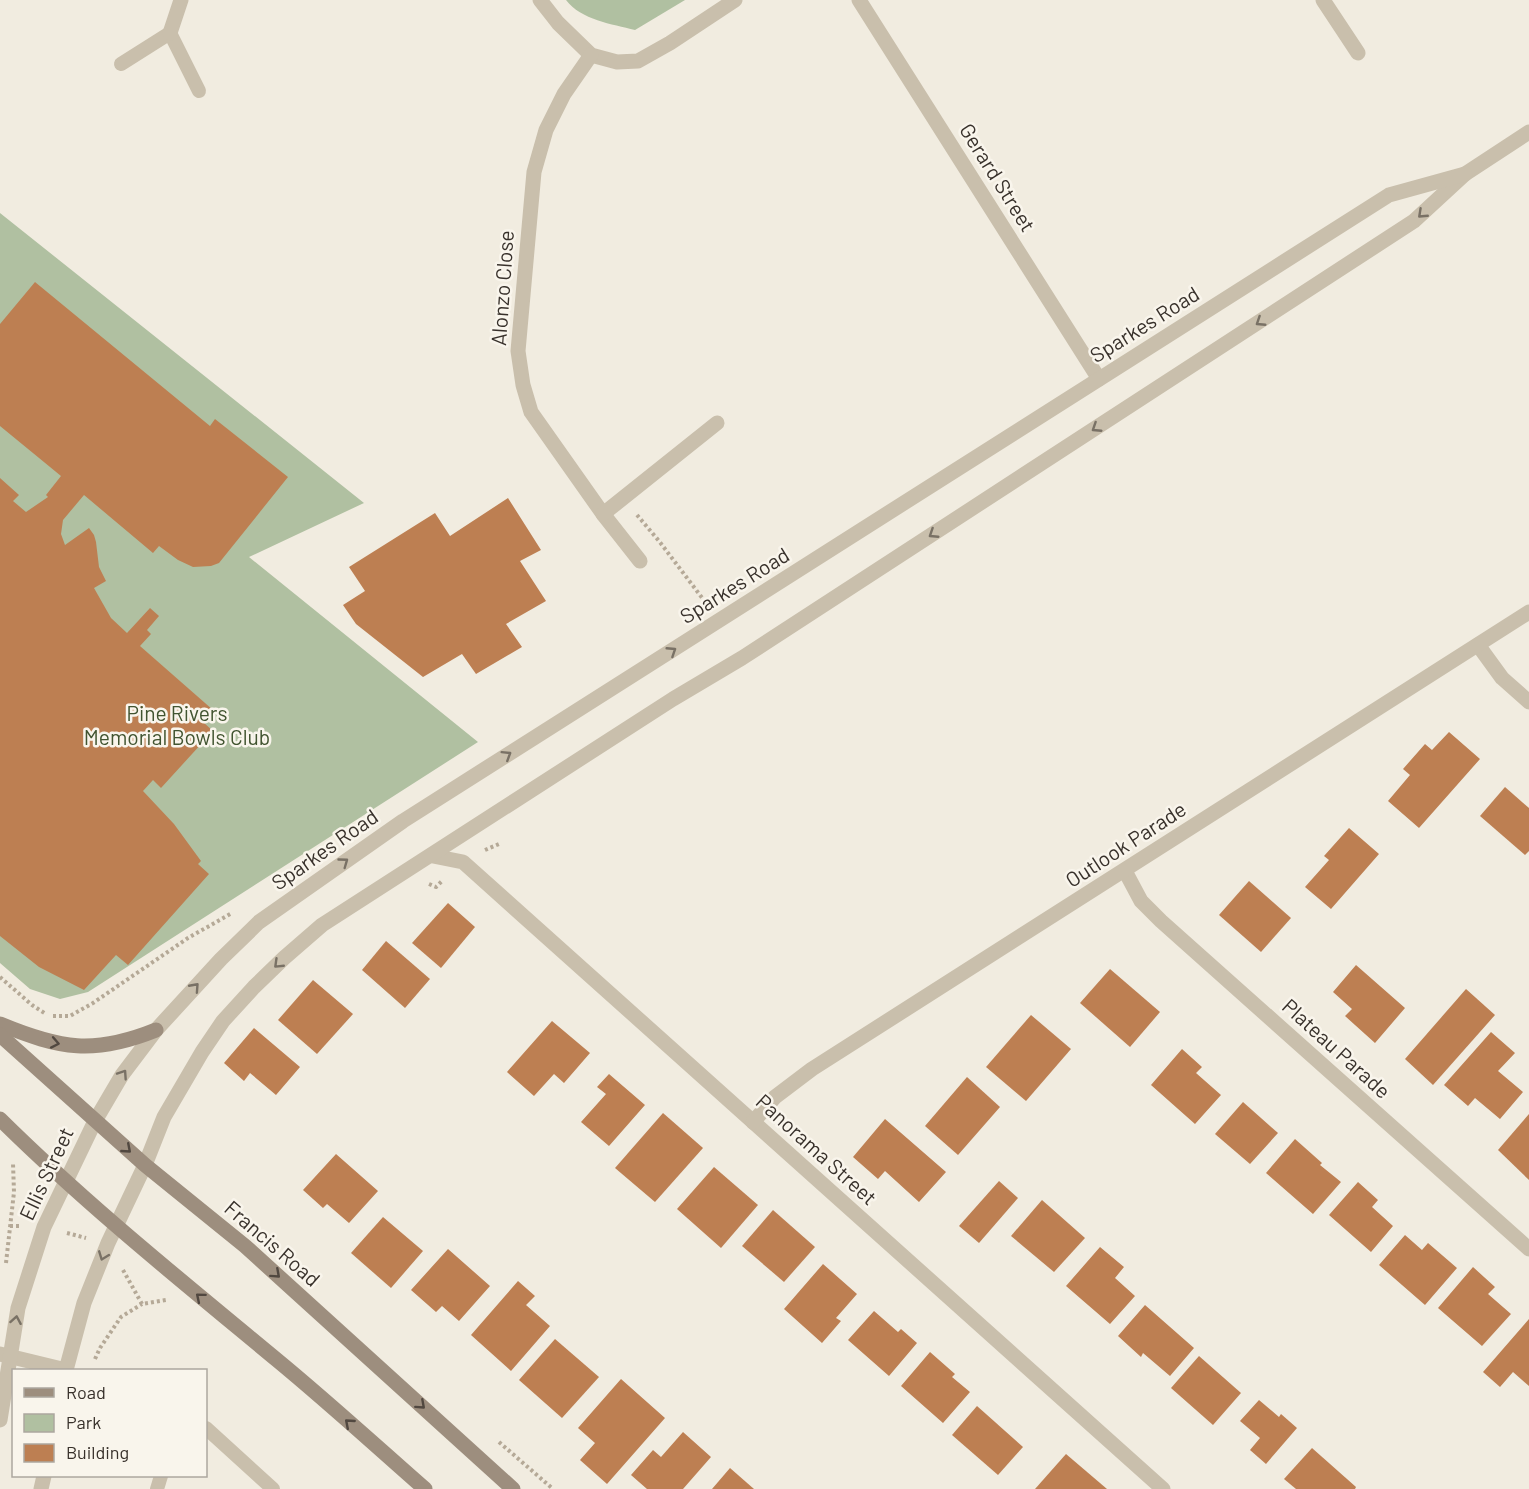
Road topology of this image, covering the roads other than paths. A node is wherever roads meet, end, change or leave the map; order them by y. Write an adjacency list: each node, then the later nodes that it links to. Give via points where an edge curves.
1 (181, 0): 6 (street)
2 (540, 0): 8 (street)
3 (735, 0): 8 (street, via 638,61 617,62)
4 (859, 0): 13 (street, Gerard Street)
5 (1323, 0): 7 (street)
6 (170, 33): 9 (lane); 10 (lane)
7 (1358, 53)
8 (591, 55): 15 (street, Alonzo Close, via 564,94 546,130 534,172 518,351 531,412)
9 (121, 64)
10 (199, 91)
11 (1529, 132): 12 (street, Sparkes Road)
12 (1465, 174): 13 (street, Sparkes Road, via 1389,195); 20 (street, Sparkes Road, one-way to 20, via 1414,221 742,658 486,818)
13 (1099, 379): 23 (street, Sparkes Road, one-way to 13, via 259,922 403,820)
14 (717, 423): 15 (street)
15 (603, 514): 16 (street, Alonzo Close)
16 (640, 561)
17 (1529, 612): 18 (street, Outlook Parade)
18 (1478, 645): 19 (street, via 1502,678); 21 (street, Outlook Parade)
19 (1529, 702)
20 (433, 856): 27 (street, Panorama Street, via 463,862); 28 (street, Sparkes Road, one-way to 28, via 322,926 284,958 223,1021 169,1108)
21 (1125, 871): 27 (street, Outlook Parade, via 812,1069 775,1097); 31 (street, Plateau Parade, via 1141,901 1161,921)
22 (0, 1024): 23 (main road, one-way to 23, via 39,1040 80,1047 119,1043)
23 (156, 1030): 26 (street, Sparkes Road, one-way to 23, via 122,1075)
24 (0, 1035): 26 (main road, Francis Road)
25 (0, 1119): 29 (main road)
26 (95, 1121): 28 (main road, Francis Road, one-way to 28); 29 (street, Ellis Street)
27 (753, 1122): 40 (street, Panorama Street)
28 (145, 1165): 30 (street); 39 (main road, Francis Road, one-way to 39, via 245,1246)
29 (66, 1182): 30 (main road); 32 (street, Ellis Street, one-way to 29, via 44,1227)
30 (117, 1225): 34 (street, one-way to 34, via 84,1303); 38 (main road, one-way to 30)
31 (1529, 1249)
32 (5, 1355): 33 (street); 35 (street, Ellis Street)
33 (58, 1369)
34 (67, 1369)
35 (0, 1419)
36 (207, 1429): 37 (lane)
37 (273, 1489)
38 (425, 1489)
39 (513, 1489)
40 (1163, 1489)

